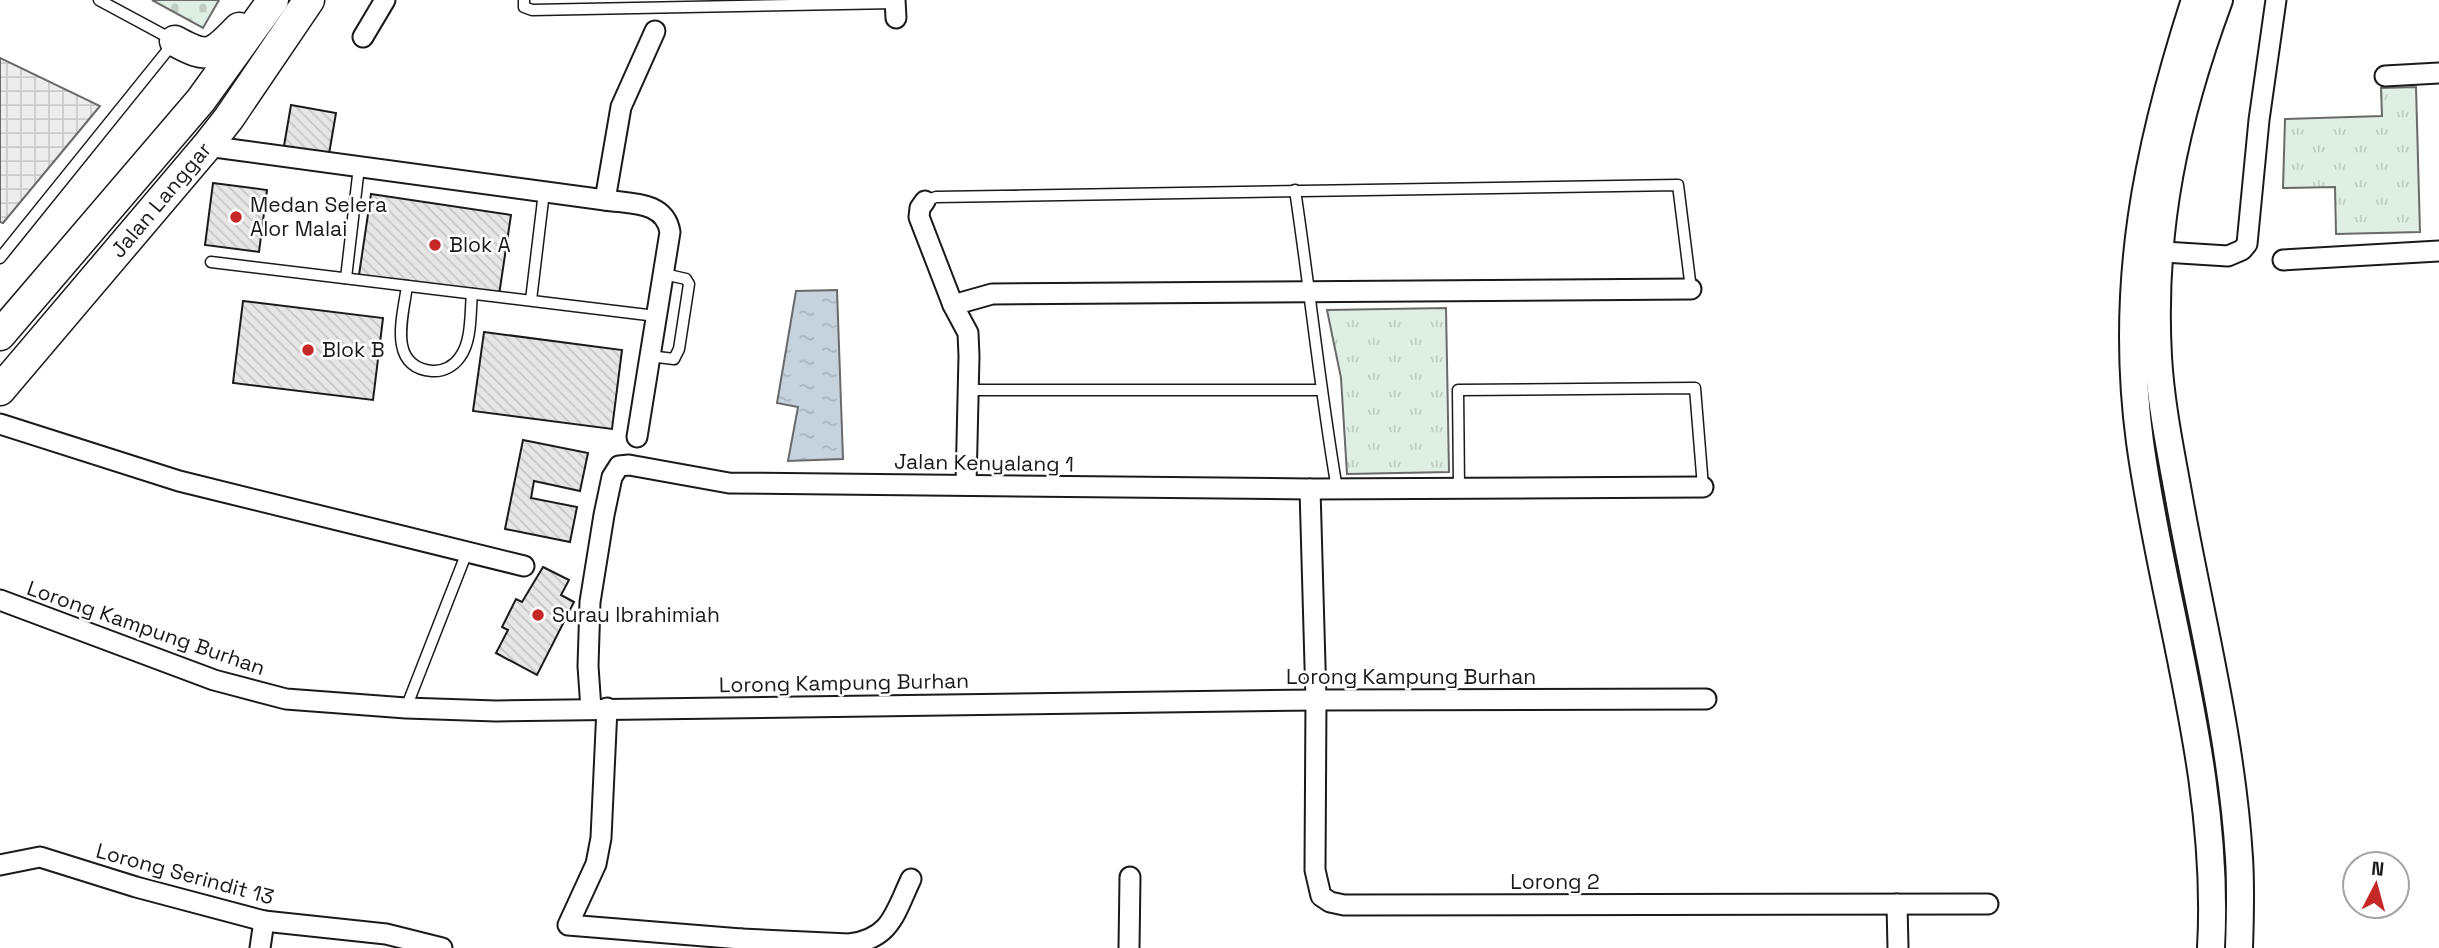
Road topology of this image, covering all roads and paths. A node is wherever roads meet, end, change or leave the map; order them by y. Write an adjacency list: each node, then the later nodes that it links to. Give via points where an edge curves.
1 (99, 0): 13 (lane)
2 (266, 0): 13 (main road, via 219,49 194,51)
3 (273, 0): 36 (main road, Jalan Langgar, via 201,100)
4 (309, 0): 16 (main road, Jalan Langgar)
5 (385, 0): 12 (street)
6 (524, 0): 10 (lane, via 525,9 532,10)
7 (2195, 0): 22 (main road, via 2151,156)
8 (2219, 0): 22 (main road, via 2194,71)
9 (2276, 0): 22 (street, via 2247,244 2228,256)
10 (895, 7)
11 (655, 31): 20 (street, via 621,107)
12 (363, 37)
13 (175, 41): 24 (lane)
14 (2439, 73): 15 (street)
15 (2385, 76)
16 (207, 146): 17 (street); 38 (main road, Jalan Langgar)
17 (359, 167): 19 (street); 28 (lane)
18 (1295, 190): 21 (lane, via 936,197); 30 (lane, via 1678,185); 31 (lane)
19 (544, 192): 20 (street); 33 (lane)
20 (605, 200): 27 (street, via 652,207 665,216 670,232)
21 (925, 201): 34 (street, via 919,217)
22 (2148, 251): 66 (main road, via 2133,308 2137,407 2208,820); 67 (main road, via 2157,310 2161,392 2233,795)
23 (2439, 251): 25 (street)
24 (0, 258)
25 (2283, 260)
26 (211, 262): 28 (lane)
27 (664, 274): 35 (street); 37 (lane, via 686,279 689,284 679,349 674,359)
28 (346, 278): 29 (lane)
29 (407, 286): 32 (lane); 32 (lane, via 404,353 415,365 433,371 449,368 460,358)
30 (1691, 289): 31 (street)
31 (1310, 292): 34 (street, via 992,294); 40 (lane)
32 (472, 294): 33 (lane)
33 (531, 300): 35 (lane)
34 (953, 305): 39 (street, via 968,333)
35 (656, 316): 37 (street)
36 (0, 335)
37 (649, 356): 42 (street)
38 (0, 390)
39 (969, 390): 40 (lane); 43 (street)
40 (1320, 390): 47 (lane)
41 (0, 424): 48 (street, via 179,481)
42 (637, 438)
43 (967, 485): 46 (street, Jalan Kenyalang 1); 54 (street, Jalan Kenyalang 1, via 729,483 629,464 619,466 612,477 590,603 588,666)
44 (1703, 487): 45 (street, Jalan Kenyalang 1); 45 (lane, via 1695,388 1681,388 1458,390)
45 (1459, 488): 47 (street, Jalan Kenyalang 1)
46 (1310, 489): 47 (street, Jalan Kenyalang 1); 52 (street, Lorong 2)
47 (1344, 489)
48 (467, 552): 49 (street); 53 (lane)
49 (524, 566)
50 (0, 600): 53 (street, Lorong Kampung Burhan, via 214,680 286,699)
51 (1706, 699): 52 (street, Lorong Kampung Burhan)
52 (1316, 700): 54 (street, Lorong Kampung Burhan); 58 (street, Lorong 2, via 1315,870 1321,896 1330,902)
53 (406, 708): 54 (street, Lorong Kampung Burhan)
54 (599, 708): 61 (street, via 601,838 596,864 568,925)
55 (0, 865): 60 (street, Lorong Serindit 13, via 40,857)
56 (1129, 877): 64 (street)
57 (911, 879): 61 (street, via 888,927 864,942)
58 (1897, 904): 59 (street, Lorong 2); 65 (street)
59 (1987, 904)
60 (264, 921): 62 (street); 63 (street, Lorong Serindit 13, via 386,934)
61 (741, 944)
62 (260, 948)
63 (442, 948)
64 (1129, 948)
65 (1898, 948)
66 (2211, 948)
67 (2239, 948)

